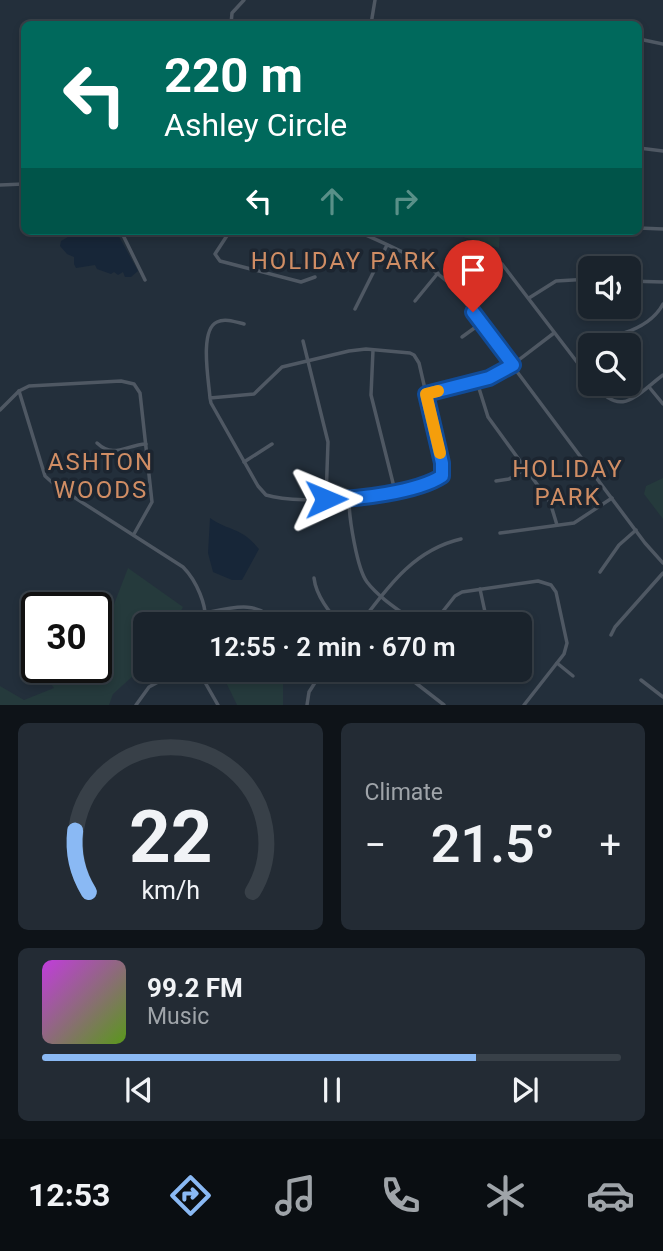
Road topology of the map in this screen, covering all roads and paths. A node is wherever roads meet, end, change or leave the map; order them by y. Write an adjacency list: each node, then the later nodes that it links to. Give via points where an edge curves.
1 (244, 0): 3 (street, via 232,13)
2 (375, 0): 4 (street)
3 (231, 21)
4 (372, 21)
5 (642, 40): 6 (street)
6 (663, 44)
7 (642, 148): 8 (street)
8 (663, 151)
9 (21, 184): 10 (street)
10 (0, 185)
11 (642, 228): 12 (street)
12 (663, 229)
13 (123, 235): 20 (street)
14 (227, 235): 19 (street, via 216,249 220,261 301,282)
15 (365, 235): 16 (street)
16 (387, 245): 18 (street); 27 (street)
17 (494, 259): 24 (street)
18 (439, 273): 25 (street); 29 (street)
19 (315, 277)
20 (145, 280)
21 (578, 280): 24 (street, via 556,281)
22 (641, 281): 23 (street)
23 (663, 282)
24 (529, 299): 30 (street)
25 (415, 301)
26 (663, 304): 31 (street, via 636,329)
27 (355, 309)
28 (244, 324): 46 (street, via 224,321 209,329)
29 (481, 324): 32 (street); 37 (street)
30 (555, 332): 36 (street); 37 (street)
31 (624, 333)
32 (462, 337)
33 (303, 341): 35 (street)
34 (373, 350): 35 (street); 43 (street, via 414,355); 55 (street, via 371,394)
35 (308, 360): 46 (street, via 276,370 254,394); 57 (street, via 328,442)
36 (578, 363)
37 (513, 365): 39 (street); 56 (street)
38 (663, 375): 40 (street)
39 (477, 382): 43 (street); 53 (street, via 488,417)
40 (649, 386): 42 (street); 47 (street)
41 (19, 391): 48 (street); 50 (street, via 29,386 128,381 140,393); 62 (street, via 44,476)
42 (641, 392)
43 (426, 394): 55 (street, via 442,476)
44 (603, 396): 45 (street, via 617,404)
45 (636, 396)
46 (210, 398): 52 (street)
47 (663, 404)
48 (0, 410)
49 (97, 443): 50 (street, via 113,452)
50 (146, 444): 62 (street, via 152,502)
51 (272, 444): 52 (street)
52 (243, 462): 57 (street, via 266,495)
53 (525, 469): 54 (street); 59 (street, via 550,502)
54 (496, 481)
55 (395, 491): 58 (street)
56 (612, 497): 59 (street, via 581,519); 60 (street)
57 (326, 499): 58 (street)
58 (349, 500): 69 (street, via 364,578)
59 (557, 525): 61 (street)
60 (636, 530): 64 (street); 65 (street, via 618,545)
61 (500, 533)
62 (134, 534): 70 (street, via 188,572)
63 (461, 539): 69 (street, via 437,546 410,563)
64 (663, 563)
65 (600, 572)
66 (663, 573): 78 (street)
67 (314, 578): 73 (street)
68 (480, 589): 76 (street, via 455,596); 77 (street); 79 (street, via 538,581 551,585 567,637)
69 (381, 595): 74 (street); 75 (street)
70 (206, 612)
71 (211, 612): 72 (street, via 239,606)
72 (267, 612)
73 (331, 612)
74 (369, 612)
75 (403, 612)
76 (442, 612)
77 (485, 612)
78 (611, 635)
79 (557, 663): 80 (street); 91 (street)
80 (573, 676)
81 (641, 680): 86 (street)
82 (158, 682): 87 (street)
83 (205, 682): 88 (street)
84 (314, 682): 89 (street)
85 (414, 682): 90 (street)
86 (663, 697)
87 (136, 705)
88 (218, 705)
89 (307, 705)
90 (444, 705)
91 (524, 705)

